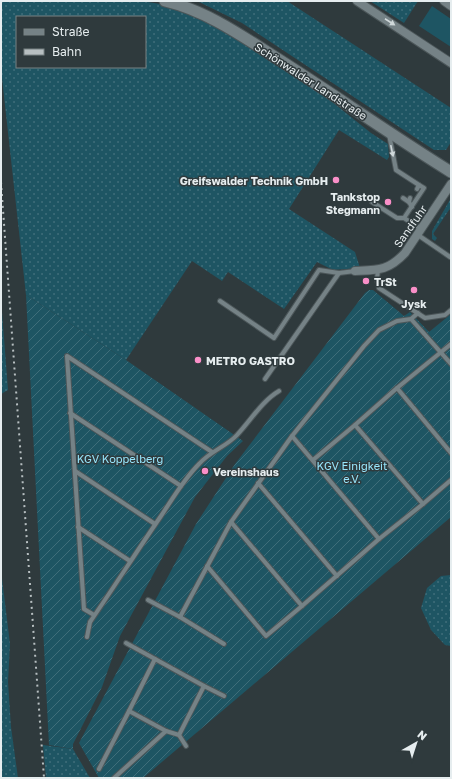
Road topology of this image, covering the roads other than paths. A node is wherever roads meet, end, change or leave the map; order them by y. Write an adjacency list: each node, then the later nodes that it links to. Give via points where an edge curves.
1 (165, 1): 6 (main road, Schönwalder Landstraße, via 202,14 233,30)
2 (357, 1): 5 (street, one-way to 5)
3 (444, 1): 4 (street)
4 (451, 6)
5 (451, 63)
6 (388, 132): 7 (main road, Schönwalder Landstraße); 11 (lane, one-way to 11, via 396,170 407,180 424,188)
7 (449, 168)
8 (451, 184): 13 (street, Sandfuhr)
9 (404, 197): 11 (lane, via 410,200)
10 (372, 202): 12 (lane, via 397,218)
11 (412, 207): 12 (lane)
12 (404, 218): 13 (lane)
13 (419, 232): 14 (lane); 15 (street, Sandfuhr, via 398,260)
14 (450, 257)
15 (378, 270): 16 (street, Sandfuhr); 20 (lane, via 379,288)
16 (355, 271): 17 (lane)
17 (339, 273): 18 (lane, via 319,270 274,338); 25 (lane)
18 (220, 301)
19 (451, 310): 20 (lane, via 445,316 426,318)
20 (418, 313): 21 (lane)
21 (411, 319): 23 (lane); 30 (lane, via 397,320 379,330)
22 (451, 344): 23 (lane)
23 (441, 352): 24 (lane); 26 (lane)
24 (451, 364)
25 (265, 379)
26 (397, 388): 29 (lane); 32 (lane)
27 (279, 391): 31 (lane, via 270,396 236,436)
28 (70, 413): 31 (lane, via 67,356); 34 (lane); 37 (lane)
29 (355, 425): 33 (lane); 38 (lane)
30 (292, 436): 33 (lane); 36 (lane)
31 (212, 452): 37 (lane, via 198,464)
32 (451, 453)
33 (313, 460): 42 (lane)
34 (75, 470): 40 (lane); 41 (lane)
35 (451, 480): 38 (lane)
36 (258, 483): 39 (lane); 45 (lane)
37 (181, 486): 40 (lane)
38 (423, 504): 42 (lane)
39 (231, 522): 44 (lane); 47 (lane)
40 (155, 524): 43 (lane)
41 (78, 527): 43 (lane); 48 (lane, via 84,608)
42 (379, 539): 45 (lane)
43 (130, 561): 48 (lane)
44 (207, 566): 47 (lane, via 266,636); 49 (lane)
45 (337, 576): 47 (lane)
46 (148, 600): 49 (lane)
47 (302, 606)
48 (94, 615): 50 (lane)
49 (180, 617): 52 (lane)
50 (87, 637)
51 (126, 643): 53 (lane)
52 (224, 644)
53 (155, 659): 54 (lane); 56 (lane)
54 (204, 686): 55 (lane); 58 (lane)
55 (224, 696)
56 (129, 710): 57 (lane); 60 (lane)
57 (166, 731): 58 (lane); 61 (lane)
58 (178, 735): 59 (lane)
59 (186, 746)
60 (99, 769)
61 (114, 778)

